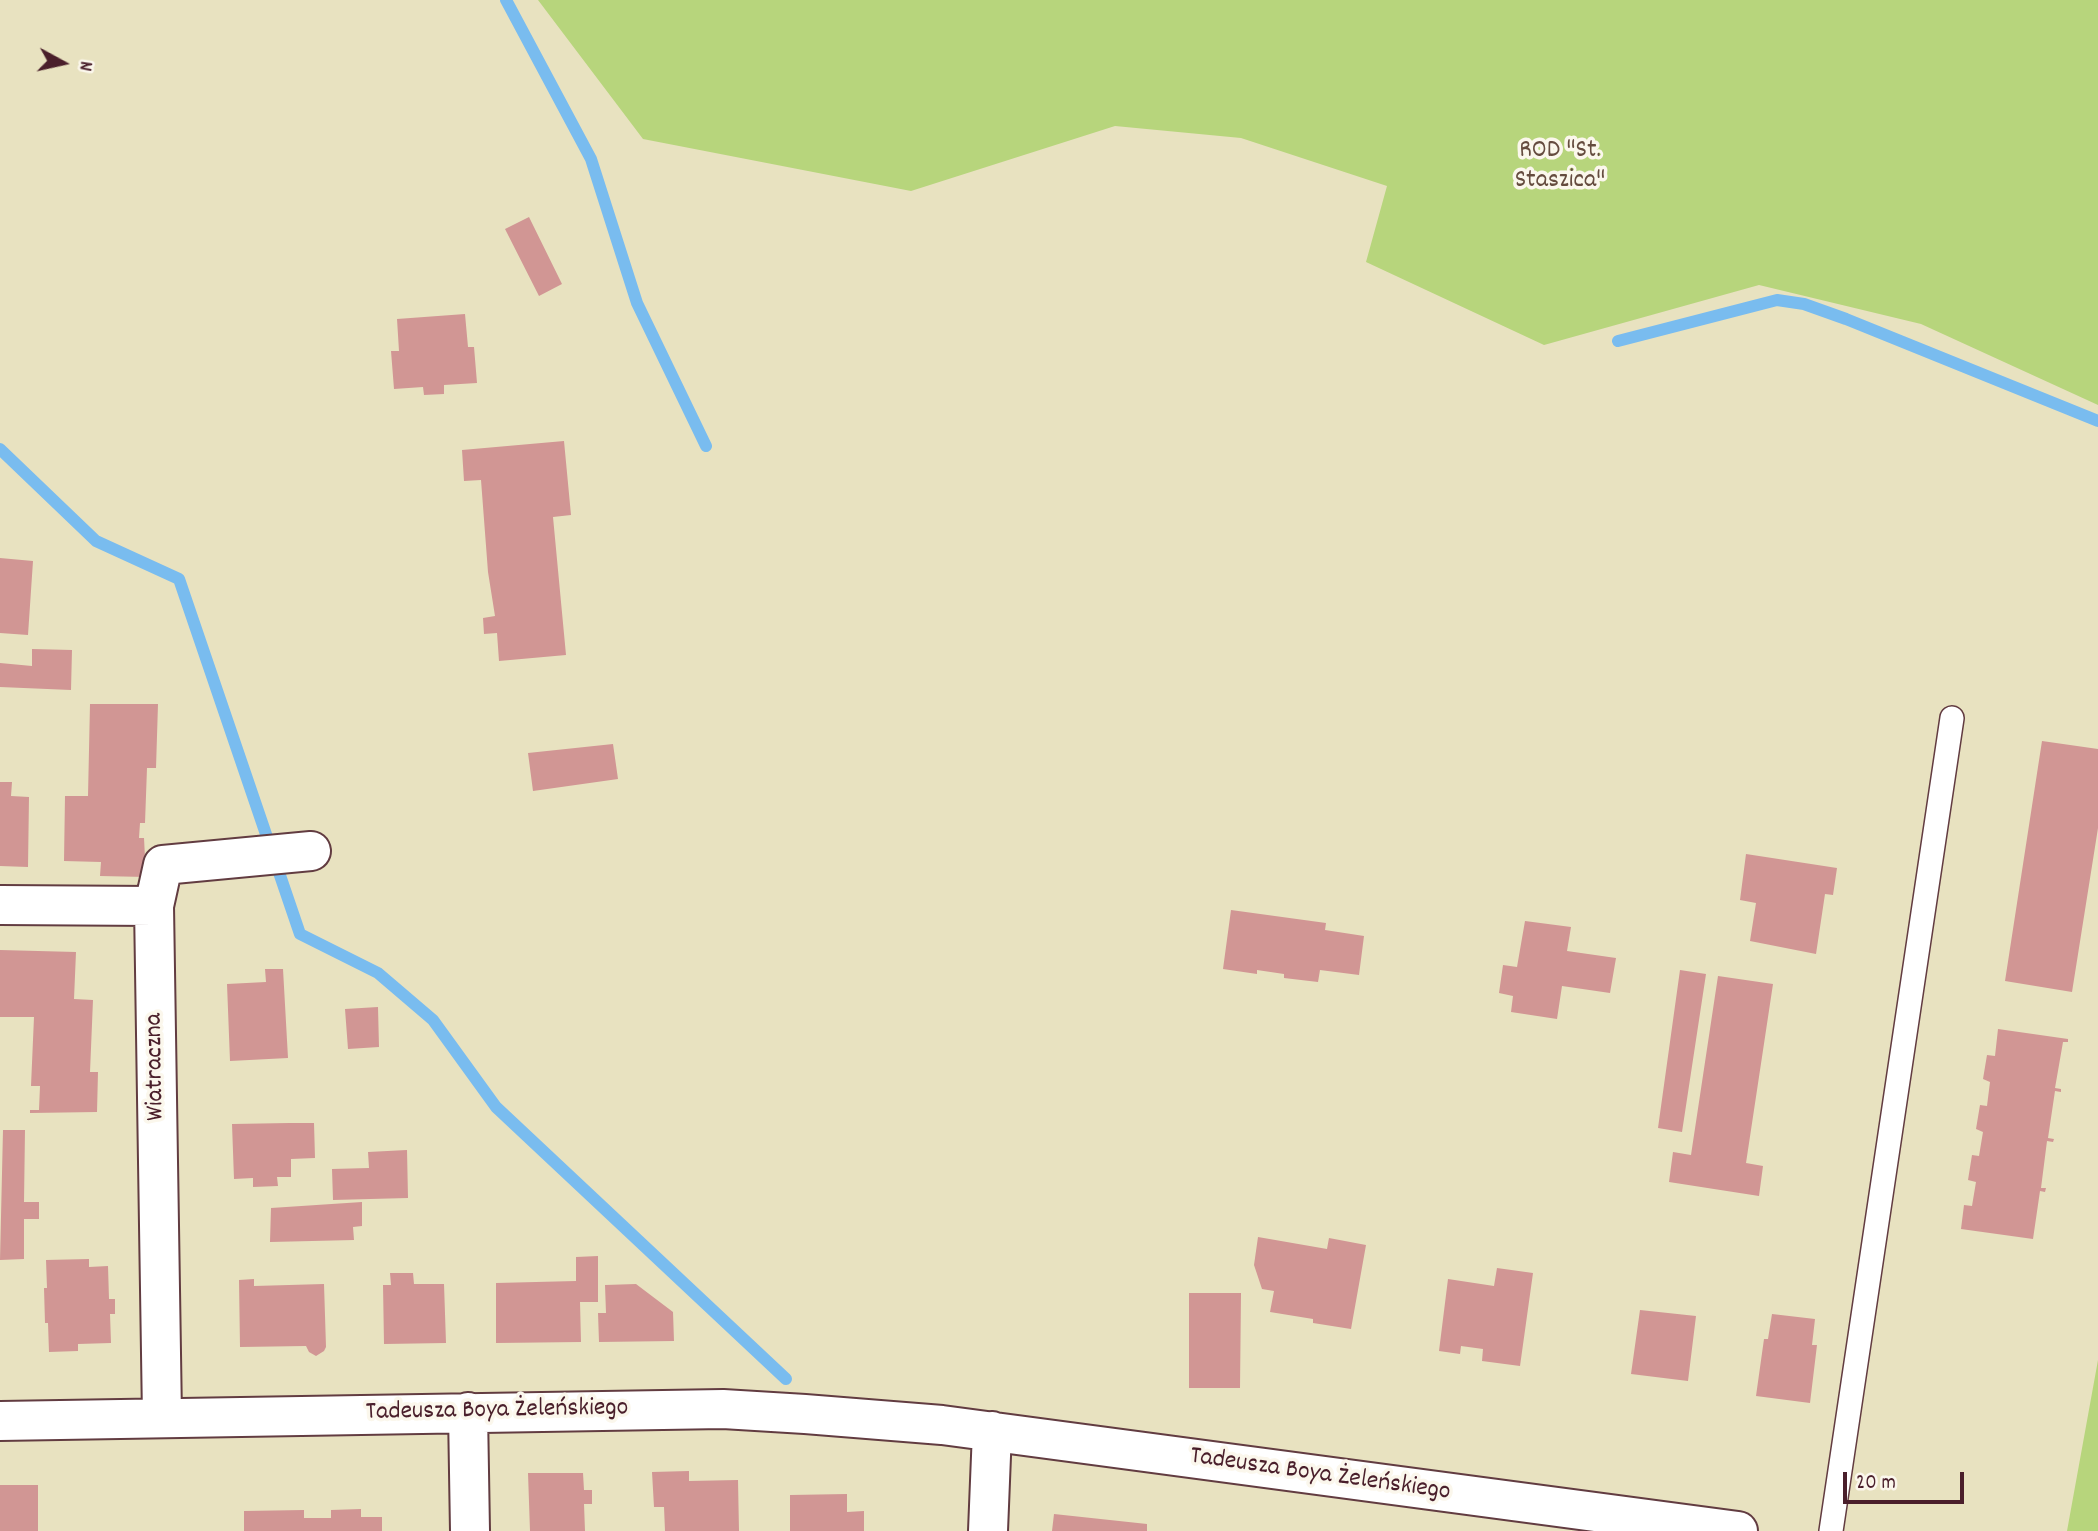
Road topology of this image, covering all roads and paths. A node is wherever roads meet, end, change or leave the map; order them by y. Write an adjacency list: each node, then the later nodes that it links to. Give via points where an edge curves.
1 (1952, 718): 13 (lane)
2 (311, 851): 4 (street, Wiatraczna, via 163,865)
3 (0, 905): 4 (street)
4 (154, 906): 6 (street, Wiatraczna)
5 (468, 1412): 6 (street, Tadeusza Boya Żeleńskiego); 8 (street, Tadeusza Boya Żeleńskiego, via 723,1409); 10 (street)
6 (163, 1418): 7 (street, Tadeusza Boya Żeleńskiego)
7 (0, 1421)
8 (992, 1431): 9 (street, Tadeusza Boya Żeleńskiego); 11 (street)
9 (1646, 1525): 12 (street, Tadeusza Boya Żeleńskiego)
10 (470, 1531)
11 (988, 1531)
12 (1738, 1531)
13 (1831, 1531)

